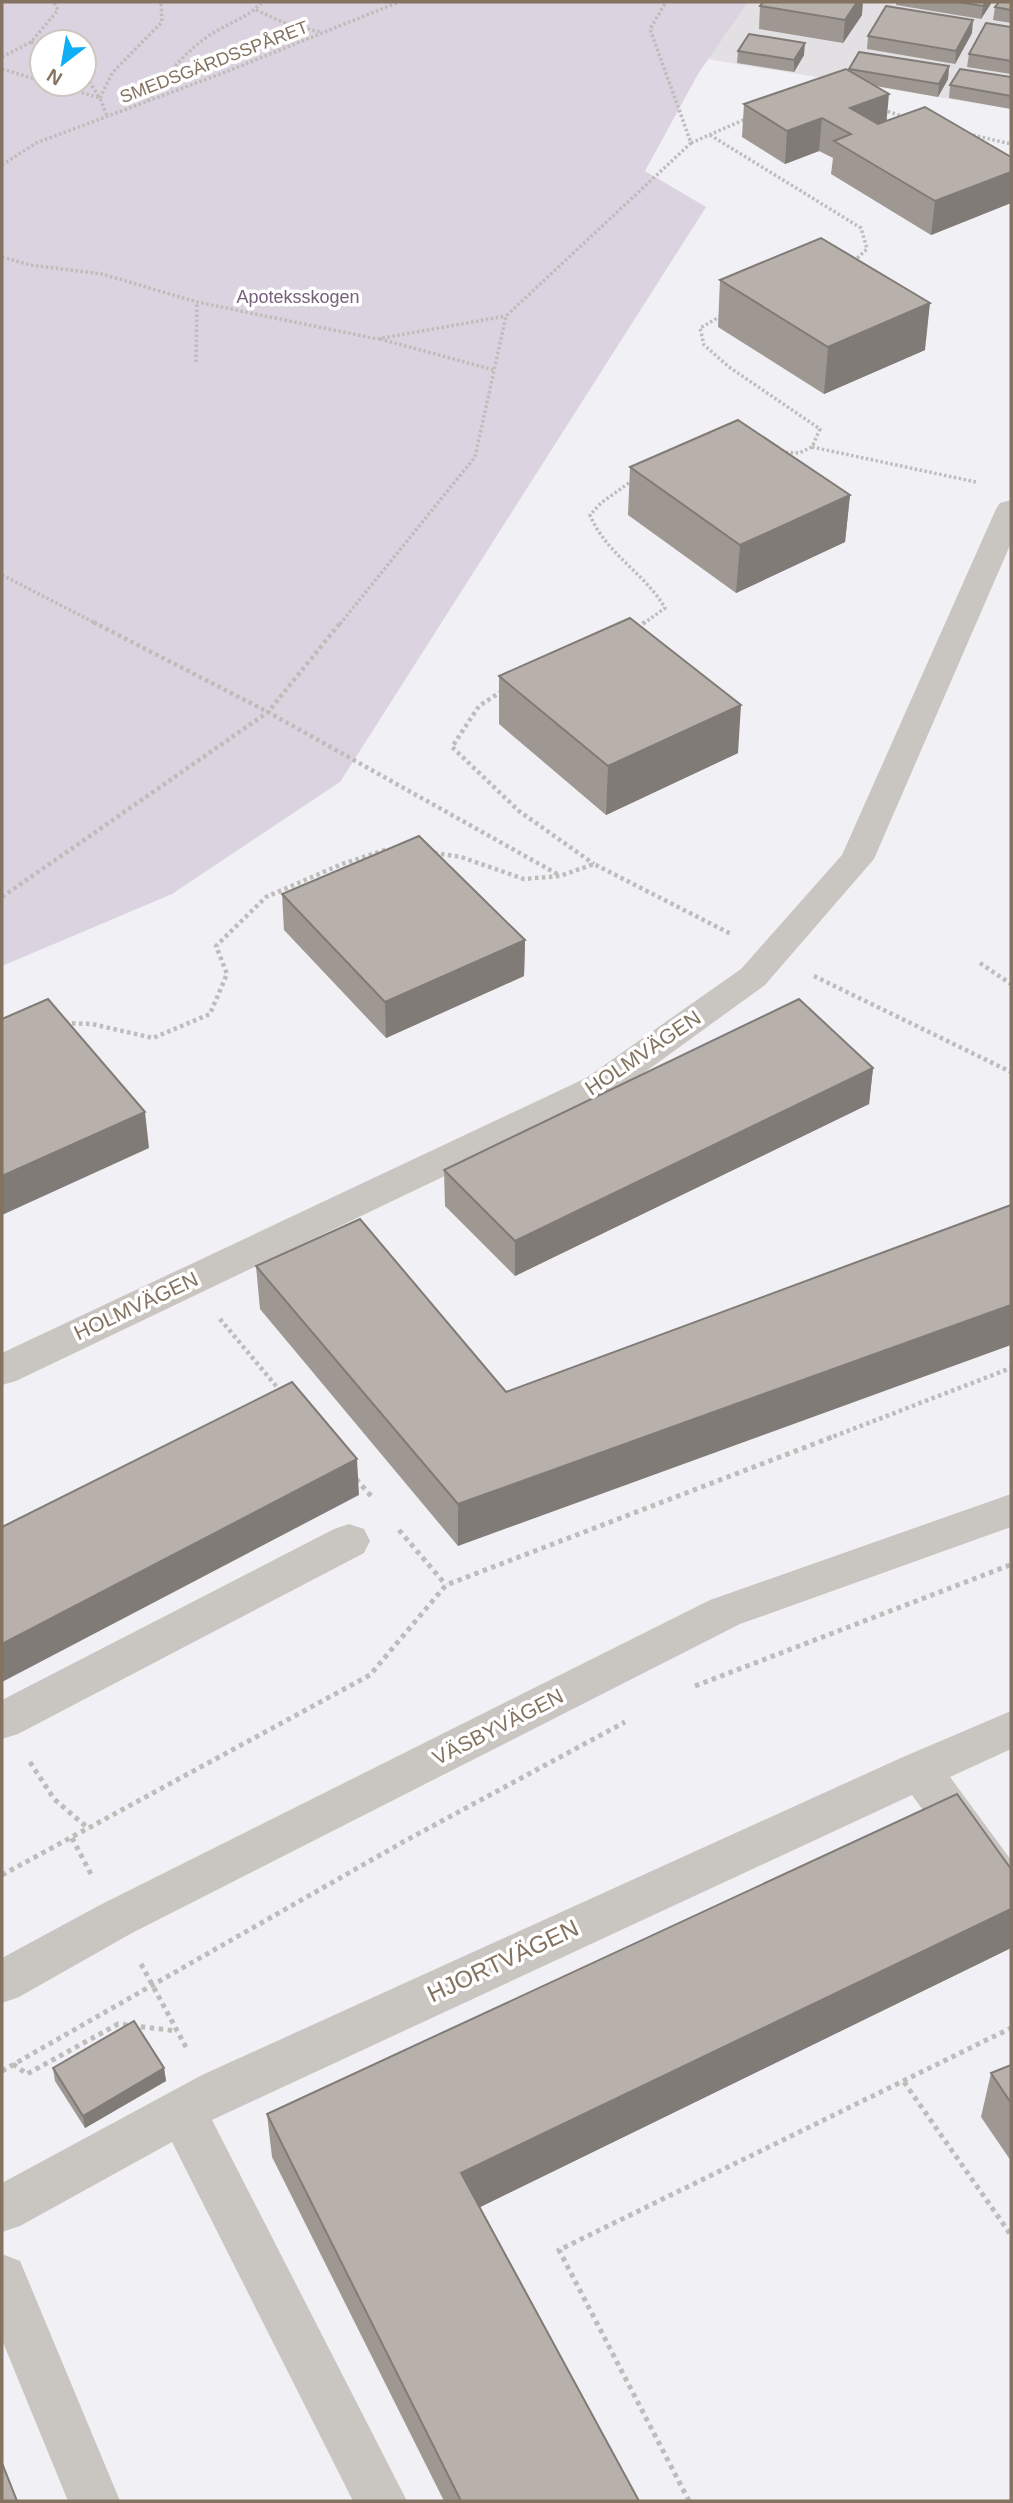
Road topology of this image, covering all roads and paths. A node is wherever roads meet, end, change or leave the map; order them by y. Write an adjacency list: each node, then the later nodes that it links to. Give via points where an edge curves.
1 (54, 2): 7 (path, via 58,10)
2 (162, 2): 14 (path, via 162,22 113,73)
3 (262, 2): 6 (path)
4 (399, 2): 8 (path, SMEDSGÄRDSSPÅRET)
5 (666, 2): 22 (path, via 650,29)
6 (256, 10): 8 (path); 15 (path, via 209,36 175,63)
7 (43, 28)
8 (322, 33): 15 (path, SMEDSGÄRDSSPÅRET)
9 (28, 44): 10 (path)
10 (2, 57)
11 (2, 69): 12 (path)
12 (28, 77)
13 (98, 95): 14 (path)
14 (100, 98): 18 (path)
15 (147, 102): 18 (path, SMEDSGÄRDSSPÅRET)
16 (876, 107): 19 (path)
17 (758, 114): 21 (path)
18 (107, 117): 24 (path, SMEDSGÄRDSSPÅRET, via 36,144)
19 (913, 119)
20 (964, 133): 23 (path)
21 (710, 135): 22 (path); 26 (path, via 861,228 867,249)
22 (691, 143): 29 (path)
23 (1011, 144)
24 (2, 165)
25 (2, 257): 27 (path, via 102,274)
26 (847, 267)
27 (197, 302): 30 (path); 31 (path)
28 (728, 312): 33 (path, via 700,328 704,345 820,429)
29 (506, 316): 30 (path); 32 (path)
30 (377, 339): 32 (path)
31 (196, 362)
32 (494, 370): 41 (path, via 475,457)
33 (812, 447): 34 (path, via 799,453); 36 (path)
34 (774, 452)
35 (644, 476): 39 (path, via 590,514 610,547 658,593 665,608)
36 (984, 484)
37 (1011, 509): 47 (street, HOLMVÄGEN, via 857,859)
38 (2, 575): 41 (path)
39 (632, 630)
40 (509, 686): 44 (path, via 479,706 452,747 493,790 567,848)
41 (268, 712): 45 (path); 46 (path)
42 (394, 847): 50 (path, via 266,897 216,946 227,974 210,1014 153,1038 92,1024)
43 (421, 851): 45 (path, via 461,857 524,879)
44 (594, 863): 45 (path); 47 (path)
45 (560, 876)
46 (2, 897)
47 (773, 956): 51 (path); 52 (street, HOLMVÄGEN, via 753,977 599,1087)
48 (980, 963): 49 (path)
49 (1011, 984)
50 (55, 1023)
51 (1011, 1072)
52 (187, 1281): 54 (street, HOLMVÄGEN); 55 (path)
53 (1011, 1368): 62 (path)
54 (2, 1370)
55 (286, 1396)
56 (348, 1470): 57 (path)
57 (375, 1501)
58 (1011, 1510): 71 (street, VÄSBYVÄGEN, via 725,1612)
59 (393, 1522): 62 (path)
60 (349, 1541): 65 (street)
61 (1011, 1565): 63 (path)
62 (446, 1585): 68 (path, via 370,1675)
63 (682, 1691)
64 (634, 1718): 72 (path)
65 (2, 1721): 68 (path, via 54,1799)
66 (1011, 1729): 67 (street, HJORTVÄGEN)
67 (919, 1770): 70 (street); 79 (street, HJORTVÄGEN)
68 (89, 1829): 69 (path)
69 (2, 1875)
70 (1011, 1896)
71 (2, 1982)
72 (151, 1984): 73 (path); 76 (path)
73 (169, 2015)
74 (1011, 2028): 78 (path)
75 (177, 2031): 76 (path, via 118,2024 27,2074)
76 (13, 2064): 77 (path)
77 (2, 2071)
78 (904, 2082): 81 (path); 85 (path, via 559,2249)
79 (181, 2110): 80 (street, HJORTVÄGEN); 84 (street)
80 (2, 2209)
81 (1011, 2235)
82 (2, 2278): 83 (street)
83 (93, 2501)
84 (381, 2501)
85 (688, 2501)

